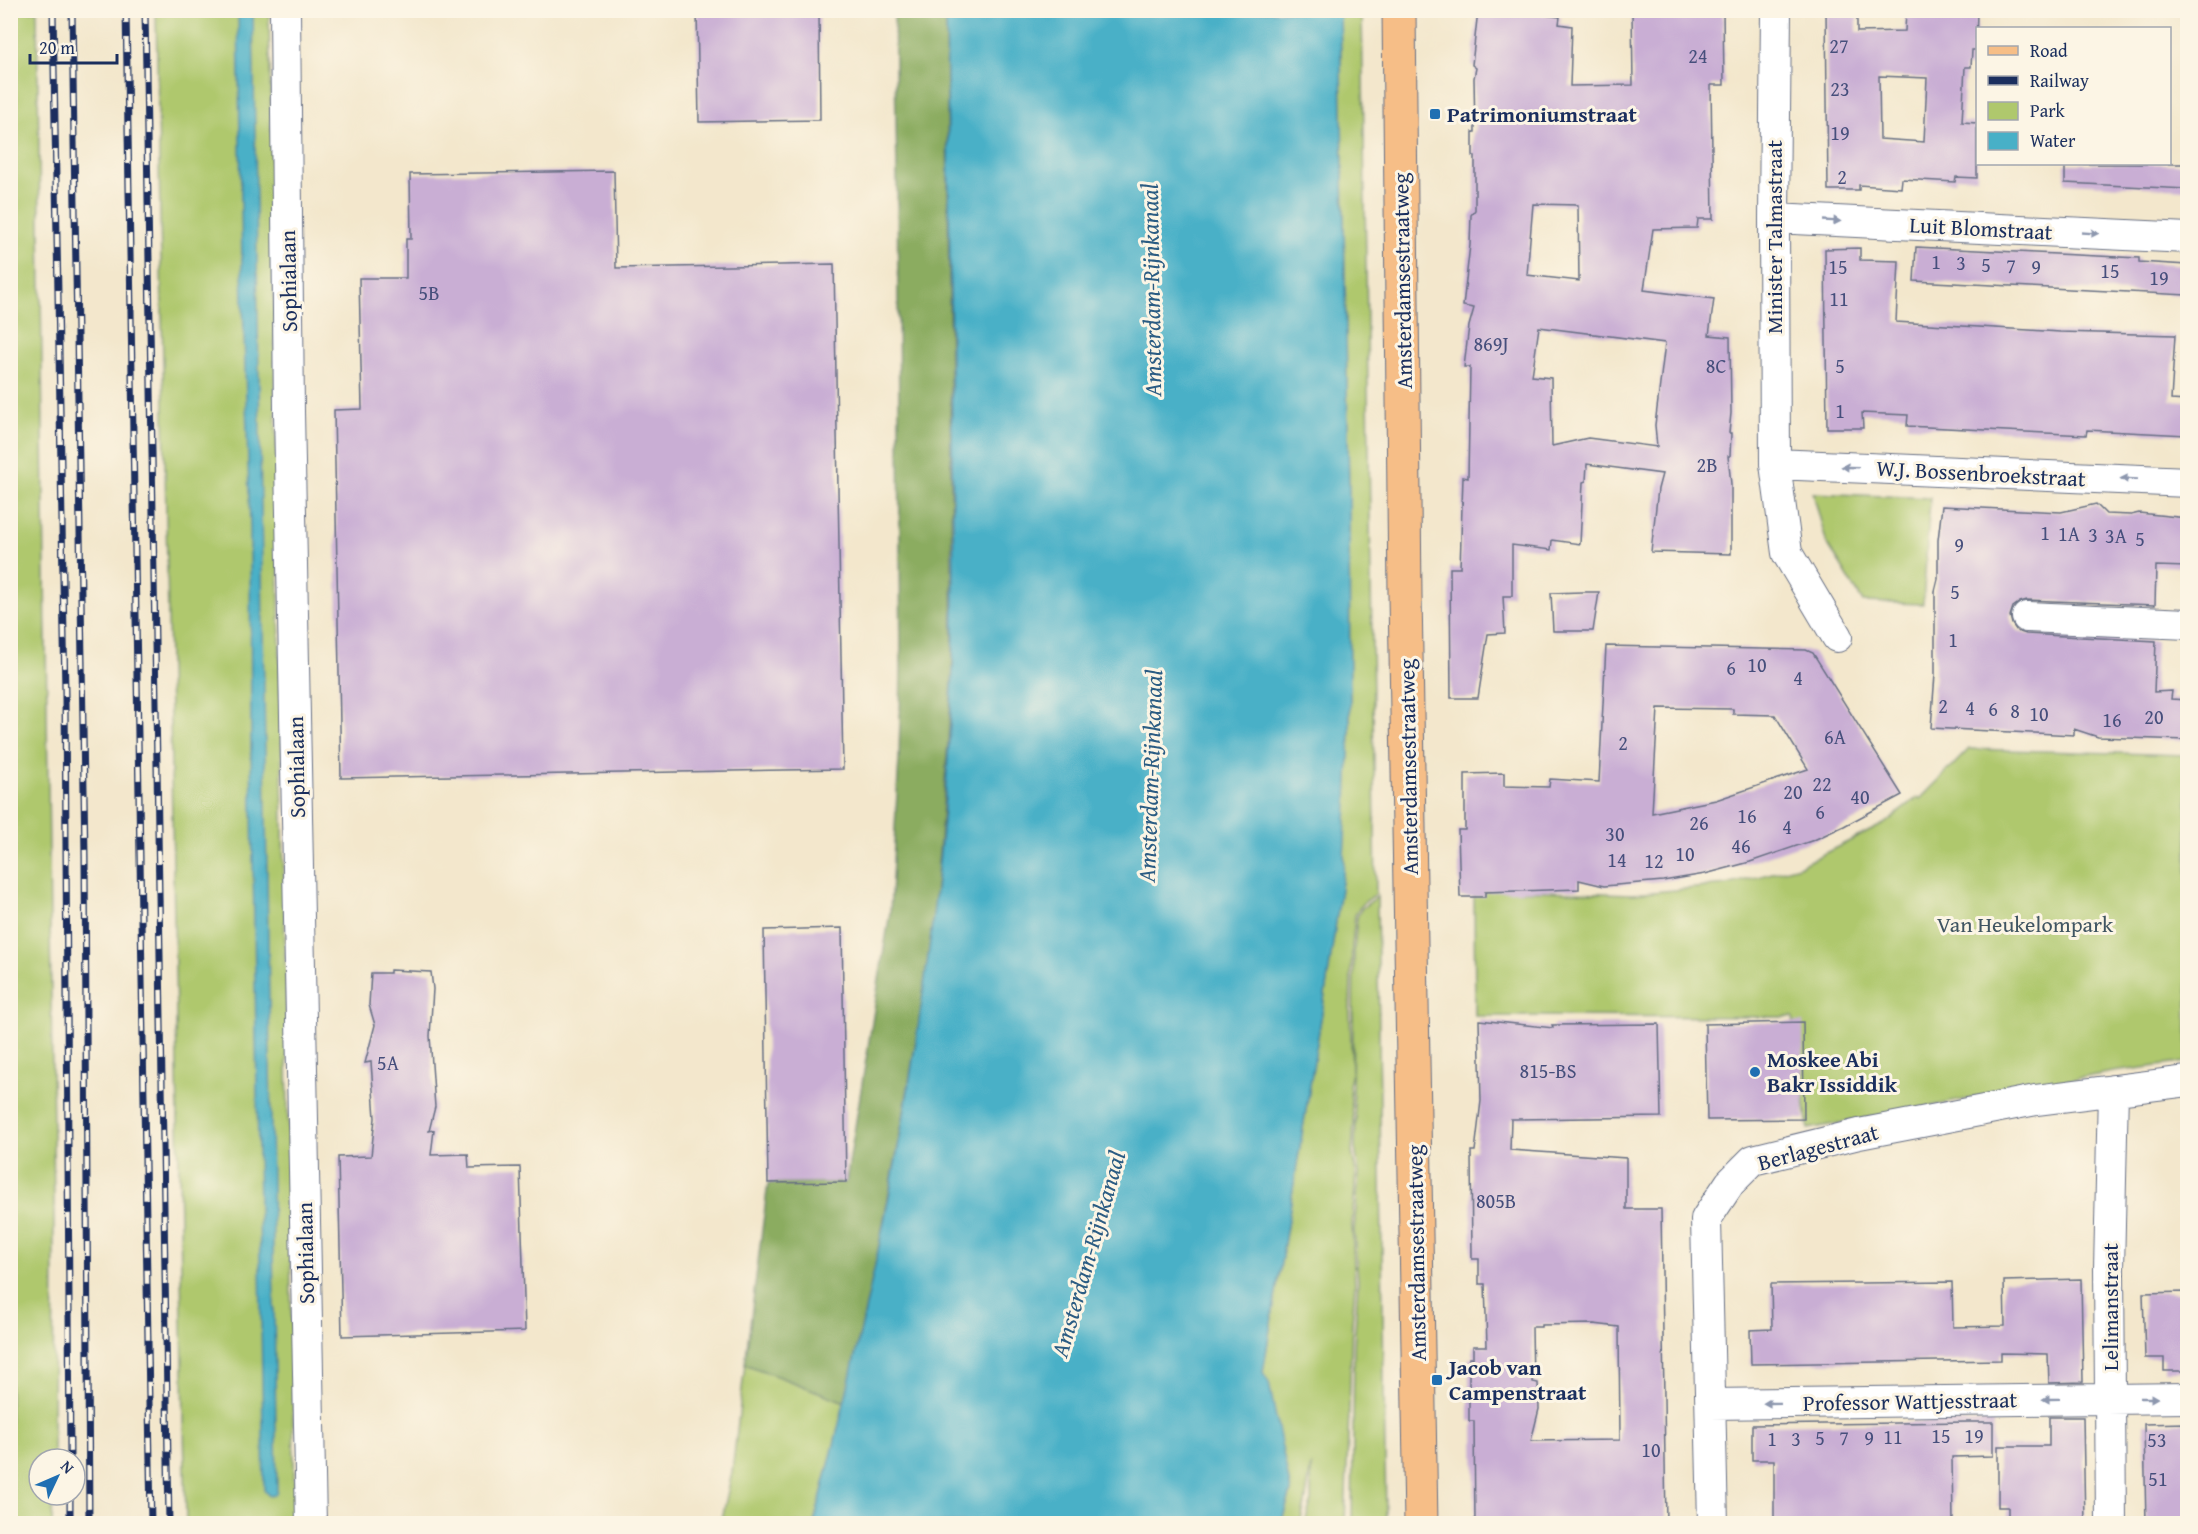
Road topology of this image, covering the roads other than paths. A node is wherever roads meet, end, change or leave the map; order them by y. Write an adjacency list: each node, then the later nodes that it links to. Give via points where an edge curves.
1 (285, 10): 16 (street, Sophialaan)
2 (1399, 10): 17 (main road, Amsterdamsestraatweg)
3 (1776, 10): 4 (street, Minister Talmastraat)
4 (1774, 218): 5 (street, Luit Blomstraat, one-way to 5); 6 (street, Minister Talmastraat)
5 (2187, 238)
6 (1775, 464): 7 (street, W.J. Bossenbroekstraat, one-way to 6); 10 (street, Minister Talmastraat, via 1786,553)
7 (2187, 482)
8 (2027, 617): 9 (street)
9 (2187, 624)
10 (1837, 637)
11 (2187, 1081): 12 (street, Berlagestraat)
12 (2112, 1090): 13 (street, Lelimanstraat); 15 (street, Berlagestraat, via 2036,1100 1870,1132 1754,1160 1730,1183 1706,1219)
13 (2110, 1398): 14 (street, Professor Wattjesstraat, one-way to 14); 15 (street, Professor Wattjesstraat, one-way to 15); 19 (street, Lelimanstraat)
14 (2187, 1398)
15 (1711, 1404): 18 (street, Berlagestraat)
16 (311, 1524)
17 (1421, 1524)
18 (1713, 1524)
19 (2111, 1524)

